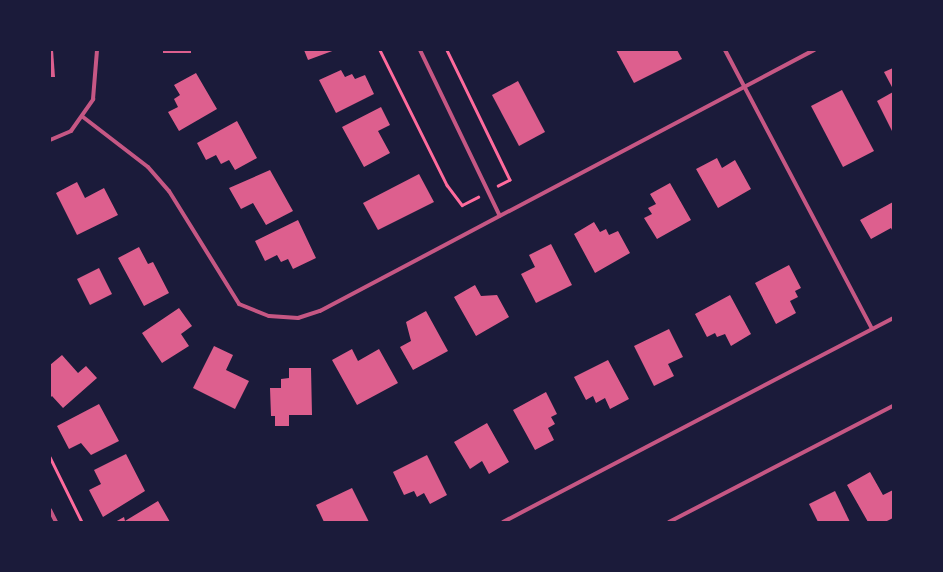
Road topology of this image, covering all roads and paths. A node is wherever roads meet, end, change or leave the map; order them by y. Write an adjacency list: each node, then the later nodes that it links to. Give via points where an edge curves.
1 (97, 50): 6 (street, via 93,99)
2 (420, 50): 8 (street)
3 (725, 50): 5 (street)
4 (814, 50): 5 (street)
5 (744, 87): 8 (street); 10 (street)
6 (84, 117): 7 (street, via 71,131); 8 (street, via 148,167 169,191 239,304 269,316 298,318 320,311)
7 (50, 140)
8 (500, 216)
9 (893, 318): 10 (street)
10 (872, 329): 16 (street)
11 (893, 406): 17 (street)
12 (50, 457): 15 (path)
13 (50, 510): 14 (street)
14 (56, 522)
15 (82, 522)
16 (504, 522)
17 (669, 522)

